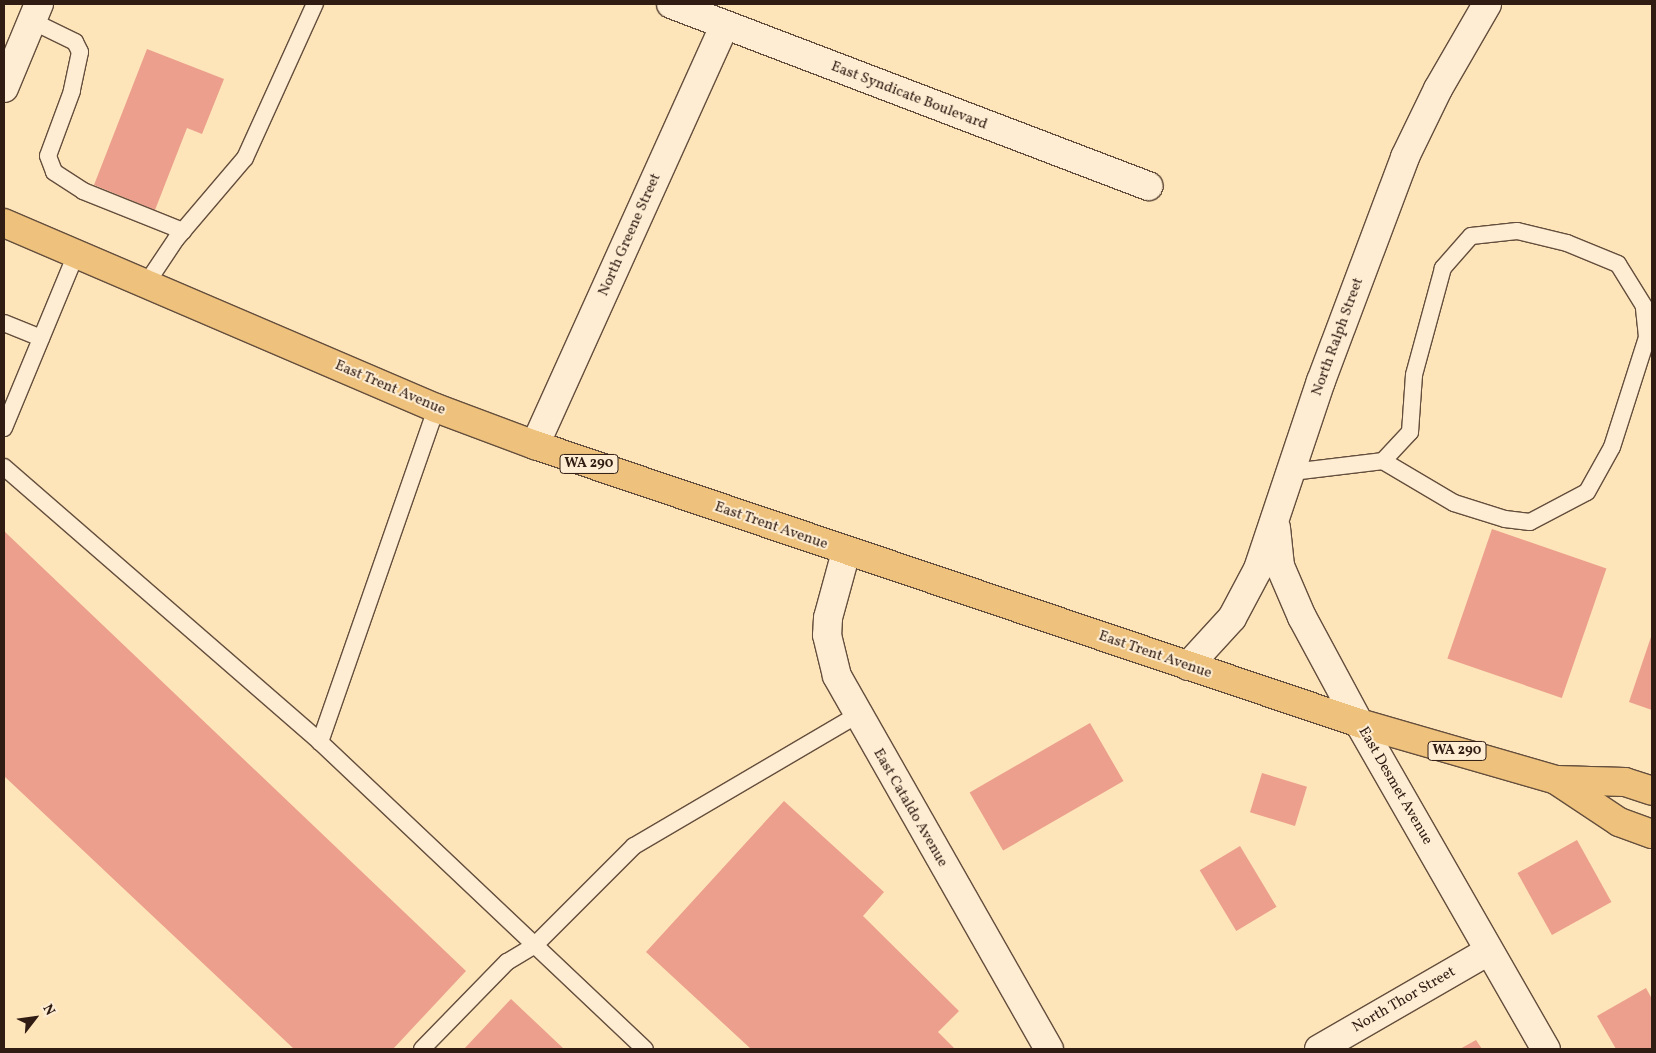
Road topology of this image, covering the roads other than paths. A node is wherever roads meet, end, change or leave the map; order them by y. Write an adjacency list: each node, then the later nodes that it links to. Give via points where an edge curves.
1 (315, 4): 9 (lane, via 245,158)
2 (671, 4): 5 (street, East Syndicate Boulevard)
3 (1487, 4): 20 (street, North Ralph Street, via 1438,89 1405,157 1321,380)
4 (35, 12): 6 (street); 9 (lane, via 75,42 80,52 72,91 48,156 54,172 83,191)
5 (724, 26): 7 (street, East Syndicate Boulevard); 17 (street, North Greene Street)
6 (4, 88)
7 (1148, 186)
8 (4, 223): 10 (main road, East Trent Avenue / WA 290)
9 (183, 230): 11 (lane)
10 (76, 254): 11 (main road, East Trent Avenue / WA 290); 13 (lane)
11 (146, 284): 15 (main road, East Trent Avenue / WA 290)
12 (4, 323): 13 (lane)
13 (41, 338): 14 (lane)
14 (10, 396): 16 (lane)
15 (436, 408): 17 (main road, East Trent Avenue / WA 290); 26 (lane)
16 (4, 428)
17 (535, 445): 22 (main road, East Trent Avenue / WA 290)
18 (1383, 462): 18 (lane, via 1454,503 1505,519 1530,522 1587,492 1612,447 1647,337 1644,306 1618,264 1567,243 1517,230 1471,236 1442,268 1414,375 1410,432); 20 (lane)
19 (4, 468): 26 (lane)
20 (1292, 472): 21 (street, North Ralph Street)
21 (1279, 511): 23 (street, North Ralph Street, via 1258,569 1232,618); 25 (street, East Desmet Avenue, via 1275,541 1286,582)
22 (846, 552): 23 (main road, East Trent Avenue / WA 290); 24 (street, East Cataldo Avenue, via 831,603 827,635 837,676)
23 (1188, 666): 25 (main road, East Trent Avenue / WA 290)
24 (857, 715): 30 (lane, via 634,846); 34 (street, East Cataldo Avenue)
25 (1359, 723): 27 (main road, East Trent Avenue / WA 290); 31 (street, East Desmet Avenue)
26 (320, 742): 30 (lane)
27 (1556, 780): 28 (main road, East Trent Avenue / WA 290, via 1625,782); 29 (main road, East Trent Avenue / WA 290, via 1619,822)
28 (1652, 790)
29 (1652, 834)
30 (535, 945): 32 (lane, via 507,962); 33 (lane)
31 (1489, 951): 35 (street, North Thor Street); 36 (street, East Desmet Avenue)
32 (422, 1049)
33 (645, 1049)
34 (1049, 1049)
35 (1319, 1049)
36 (1546, 1049)

